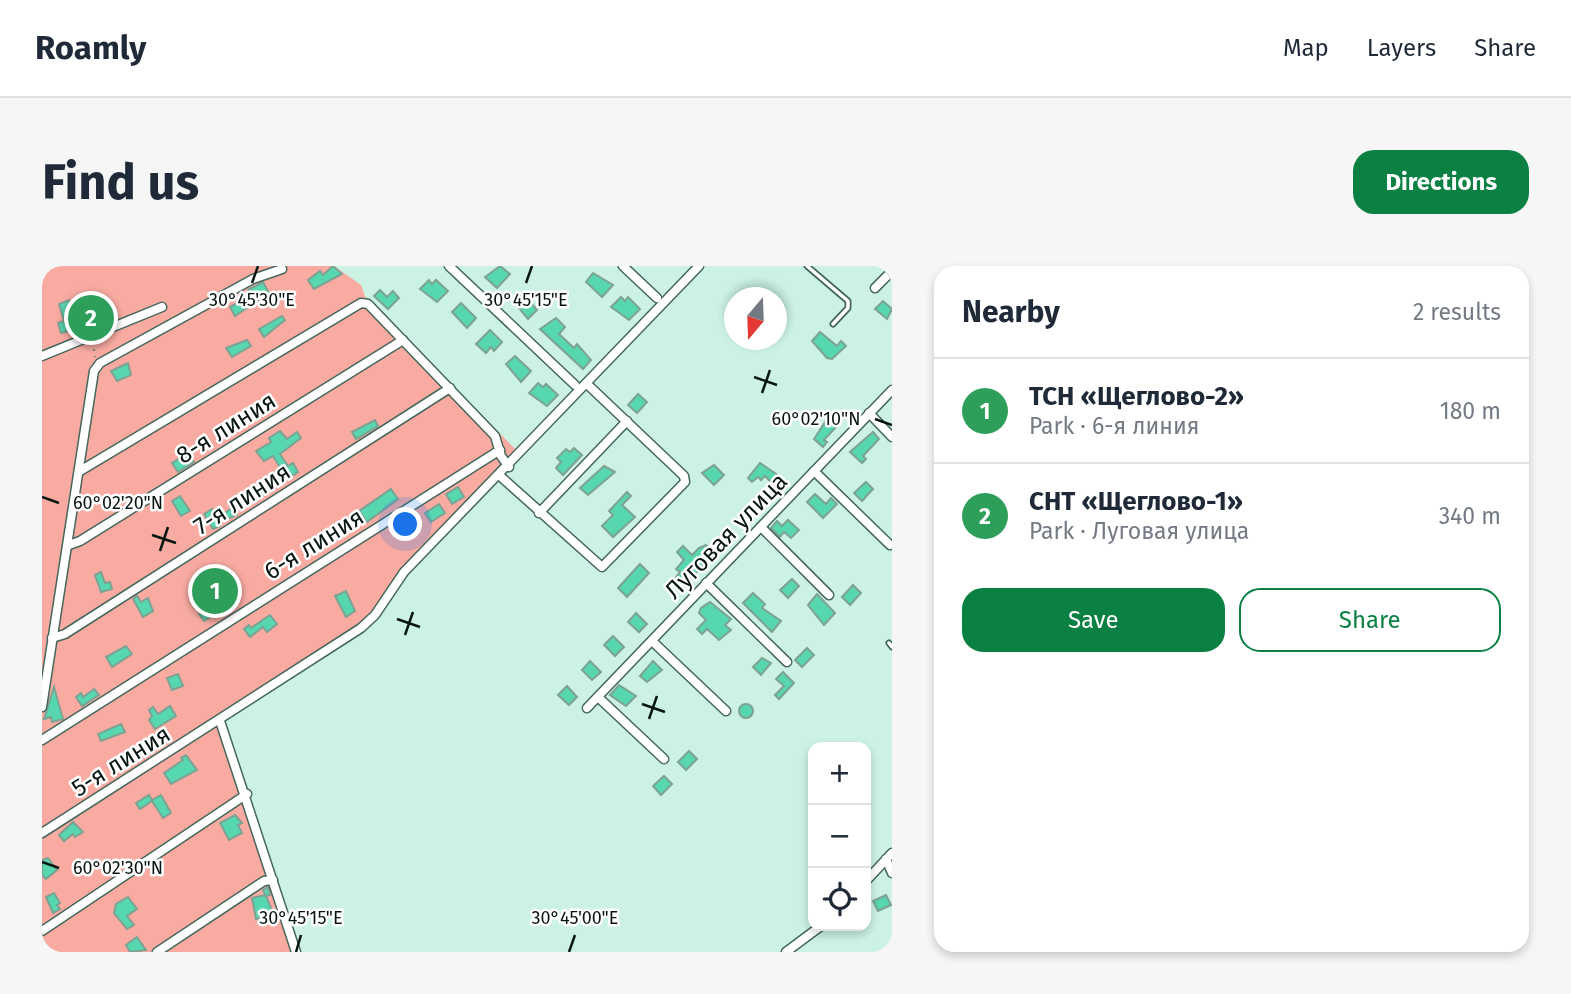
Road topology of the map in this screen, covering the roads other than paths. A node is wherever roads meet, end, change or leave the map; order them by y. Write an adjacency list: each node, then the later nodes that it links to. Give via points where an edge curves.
1 (449, 266): 14 (street)
2 (623, 266): 8 (street)
3 (699, 266): 13 (street, 5-я линия)
4 (807, 266): 10 (lane, via 848,301)
5 (282, 269): 22 (street, via 253,279 100,363 94,371)
6 (892, 271): 7 (street)
7 (875, 288)
8 (657, 298)
9 (162, 307): 12 (street)
10 (834, 324)
11 (403, 340): 15 (street); 22 (street, 8-я линия, via 368,304 361,303); 27 (street, 8-я линия)
12 (42, 356)
13 (587, 384): 18 (street); 21 (street, 5-я линия)
14 (575, 385)
15 (450, 388): 20 (street, via 495,436); 31 (street, 7-я линия, via 77,627)
16 (892, 390): 17 (street, Луговая улица)
17 (869, 413): 19 (street); 23 (street, Луговая улица)
18 (627, 421): 25 (street); 25 (street, via 685,479 607,565 598,565)
19 (892, 437)
20 (500, 450): 21 (street); 39 (street, 6-я линия)
21 (509, 467): 24 (street, 5-я линия)
22 (80, 471): 27 (street)
23 (814, 471): 26 (street, Луговая улица); 28 (street)
24 (500, 476): 25 (street); 38 (street, 5-я линия, via 404,572 361,628)
25 (539, 513)
26 (761, 527): 29 (street, Луговая улица); 30 (street)
27 (69, 545): 31 (street)
28 (890, 545)
29 (706, 583): 32 (street, Луговая улица); 33 (street)
30 (829, 595)
31 (52, 638): 35 (street)
32 (652, 641): 34 (street, Луговая улица); 37 (street)
33 (787, 662)
34 (598, 697): 36 (street, Луговая улица); 40 (street)
35 (42, 707)
36 (587, 708)
37 (726, 712)
38 (220, 721): 41 (street); 42 (street, 5-я линия)
39 (42, 740)
40 (664, 759)
41 (247, 794): 46 (street); 47 (street)
42 (42, 834)
43 (889, 856): 44 (street); 45 (street)
44 (892, 873)
45 (871, 876)
46 (273, 880): 49 (street, via 264,881); 50 (street)
47 (42, 931)
48 (814, 931): 51 (street)
49 (158, 952)
50 (296, 952)
51 (786, 952)

